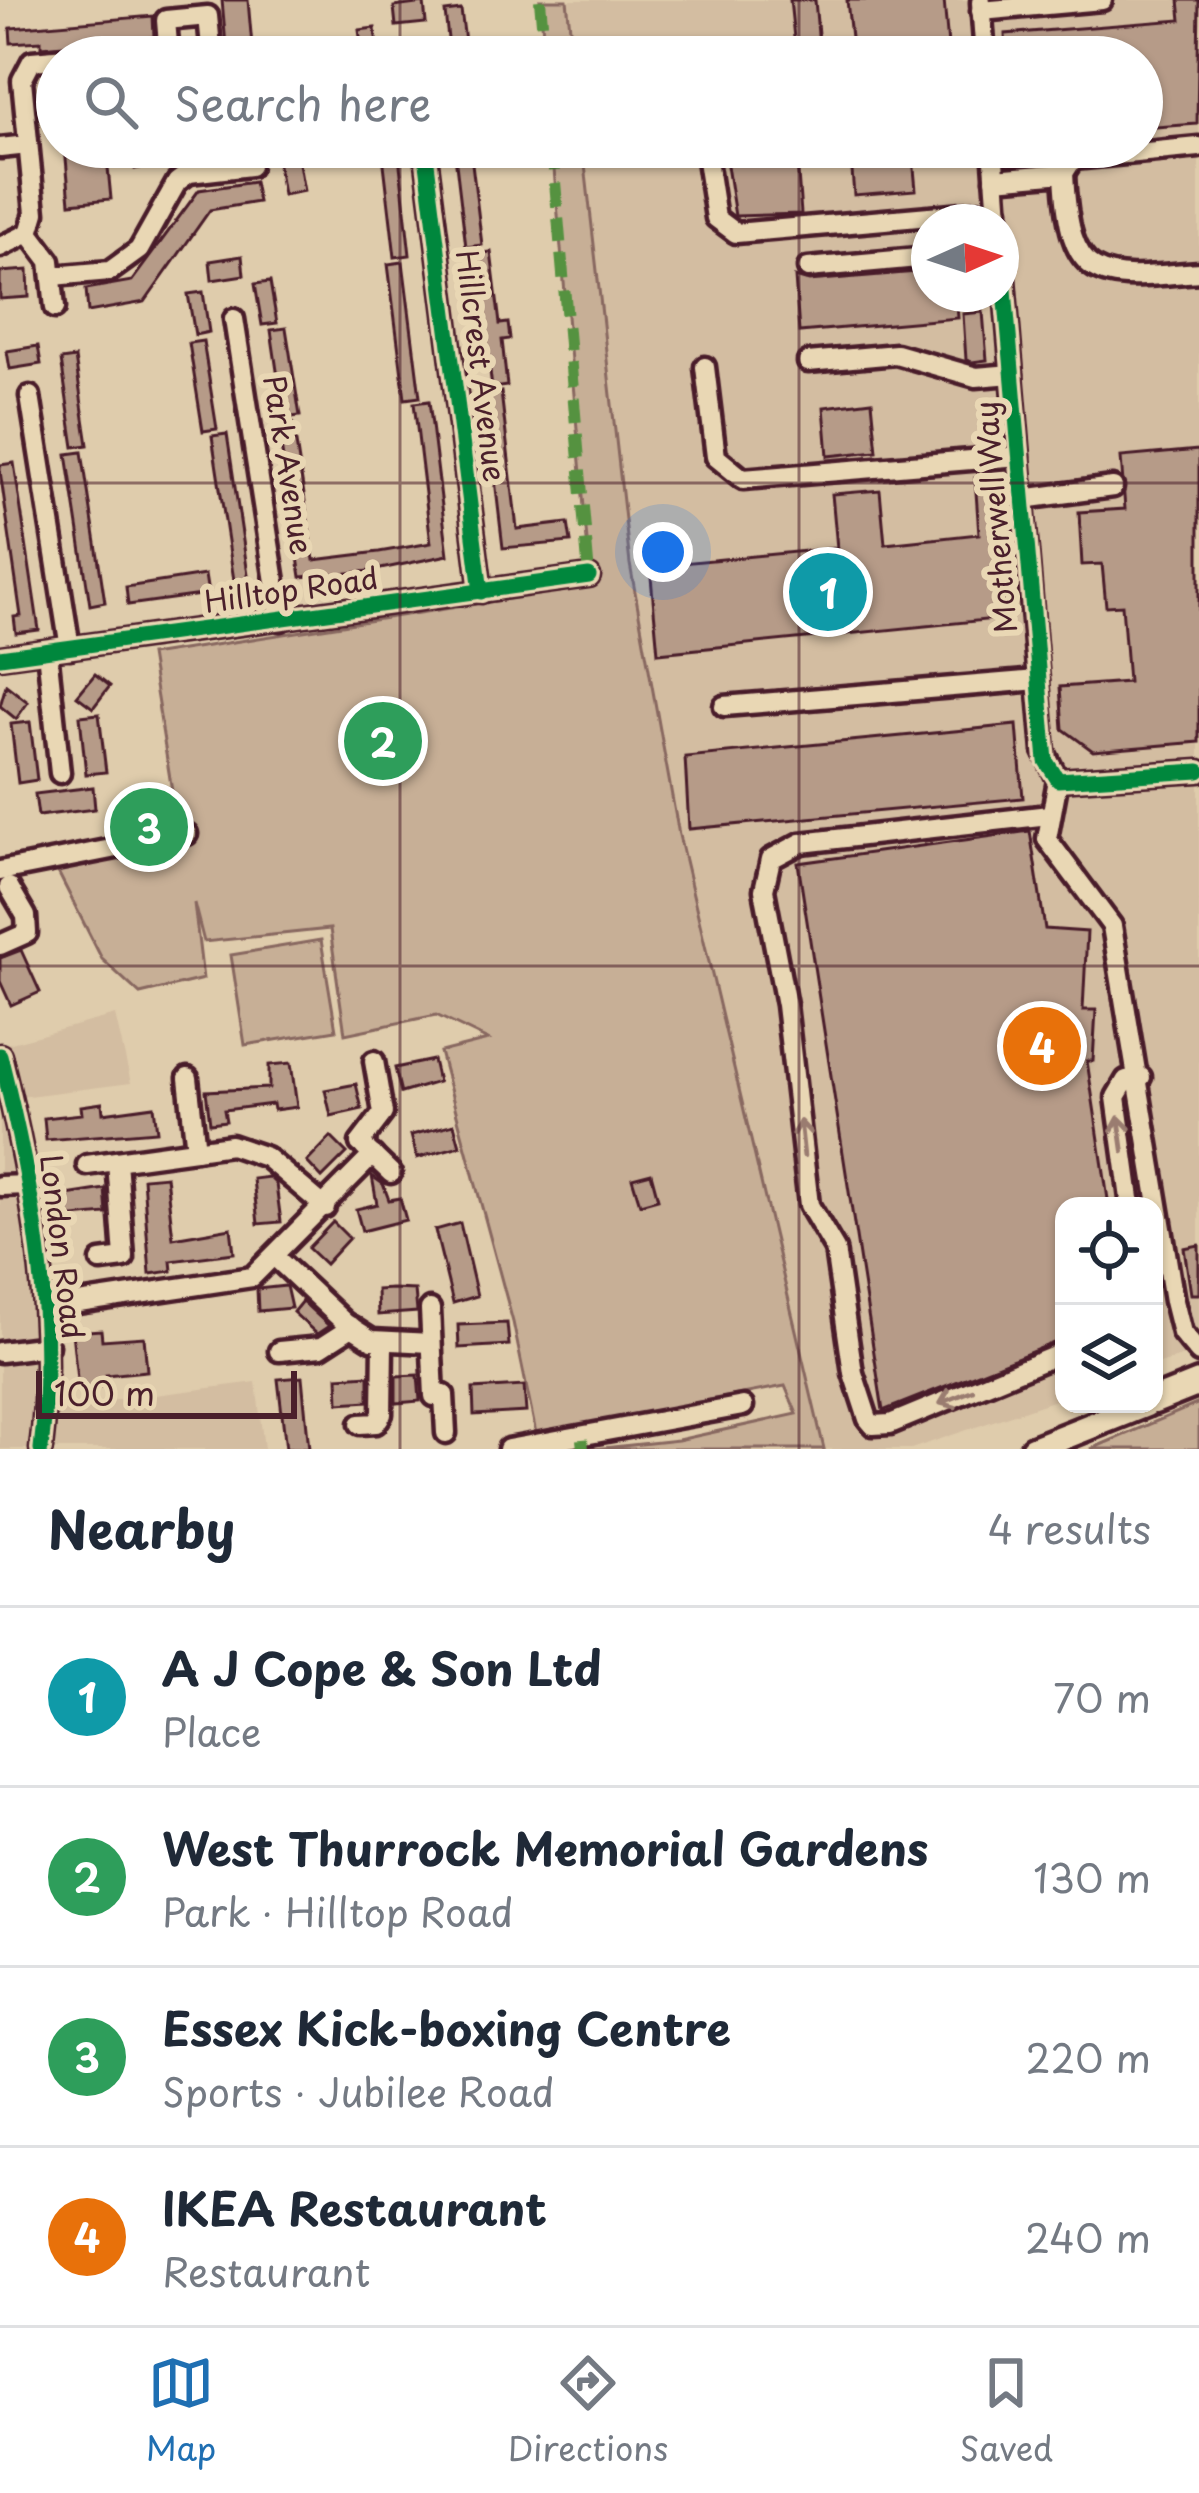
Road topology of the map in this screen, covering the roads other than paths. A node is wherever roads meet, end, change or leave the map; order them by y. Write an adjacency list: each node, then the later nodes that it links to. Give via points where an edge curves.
1 (1102, 0): 2 (street)
2 (981, 5): 5 (street)
3 (167, 36): 4 (street, via 166,20 208,16)
4 (210, 36)
5 (983, 36)
6 (36, 61): 7 (street, via 22,80)
7 (28, 146): 9 (street); 20 (street)
8 (1199, 147): 10 (street)
9 (0, 148)
10 (1163, 150)
11 (233, 168): 25 (street, via 177,182 139,250 110,271)
12 (428, 168): 37 (street, Hillcrest Avenue)
13 (708, 168): 19 (street, via 716,218 736,233)
14 (994, 168): 17 (street)
15 (1067, 168): 16 (street)
16 (1064, 172): 17 (street); 24 (street, via 1066,223 1088,263 1114,277)
17 (995, 178): 18 (street)
18 (997, 204)
19 (911, 222)
20 (29, 233): 21 (street); 25 (street, via 46,251)
21 (0, 247)
22 (911, 259): 23 (street)
23 (808, 268)
24 (1199, 272)
25 (53, 276): 26 (street)
26 (55, 308)
27 (1006, 312): 31 (street, Motherwell Way)
28 (234, 319): 38 (street, Park Avenue)
29 (808, 362): 31 (street, via 896,354 976,377)
30 (705, 367): 33 (street, via 716,457 743,478)
31 (1012, 374): 33 (street, Motherwell Way)
32 (30, 395): 39 (street)
33 (1018, 456): 35 (street, Motherwell Way)
34 (1113, 488): 35 (street)
35 (1023, 499): 42 (street, Motherwell Way)
36 (589, 576): 37 (street, Hilltop Road)
37 (481, 592): 38 (street, Hilltop Road)
38 (281, 620): 39 (street, Hilltop Road)
39 (70, 648): 40 (street, Hilltop Road)
40 (47, 651): 41 (street, Hilltop Road); 45 (street)
41 (0, 657)
42 (1038, 680): 43 (street); 46 (street, Motherwell Way, via 1044,751)
43 (724, 706)
44 (1199, 771): 46 (street)
45 (61, 773)
46 (1058, 781): 47 (street)
47 (1049, 815): 53 (street, via 1061,829 1062,852 1112,926); 79 (street, one-way to 47, via 890,1424 868,1419 835,1249 809,1204 764,890 771,859 784,847)
48 (187, 834): 49 (street)
49 (4, 879): 50 (street, via 27,933)
50 (0, 945)
51 (0, 1054): 60 (street, London Road)
52 (374, 1061): 55 (street, via 382,1113)
53 (1141, 1077): 62 (street, one-way to 53, via 1116,1097 1126,1080); 63 (street)
54 (188, 1078): 56 (street)
55 (362, 1145): 59 (street); 64 (street)
56 (196, 1150): 57 (street); 64 (street, via 231,1145 266,1156)
57 (117, 1161): 58 (street); 66 (street, via 124,1258)
58 (87, 1165)
59 (391, 1172)
60 (27, 1185): 61 (street); 70 (street, London Road)
61 (0, 1186)
62 (1130, 1197)
63 (1154, 1197)
64 (325, 1207): 65 (street)
65 (276, 1258): 70 (street, via 252,1277); 72 (street)
66 (100, 1261)
67 (1163, 1266): 68 (street)
68 (1174, 1301): 69 (street); 78 (street, via 1182,1333)
69 (1163, 1306)
70 (45, 1309): 75 (street, London Road)
71 (430, 1309): 74 (street)
72 (352, 1327): 73 (street); 76 (street, via 321,1347)
73 (383, 1342): 74 (street); 84 (street, via 382,1414)
74 (431, 1343): 85 (street)
75 (49, 1346): 77 (street); 86 (street, London Road)
76 (279, 1351)
77 (0, 1352)
78 (1199, 1353)
79 (1055, 1356)
80 (1199, 1383): 81 (main road)
81 (1163, 1397)
82 (743, 1406): 87 (street)
83 (1123, 1413): 88 (main road)
84 (360, 1424)
85 (446, 1433)
86 (41, 1449)
87 (508, 1449)
88 (1033, 1449)

